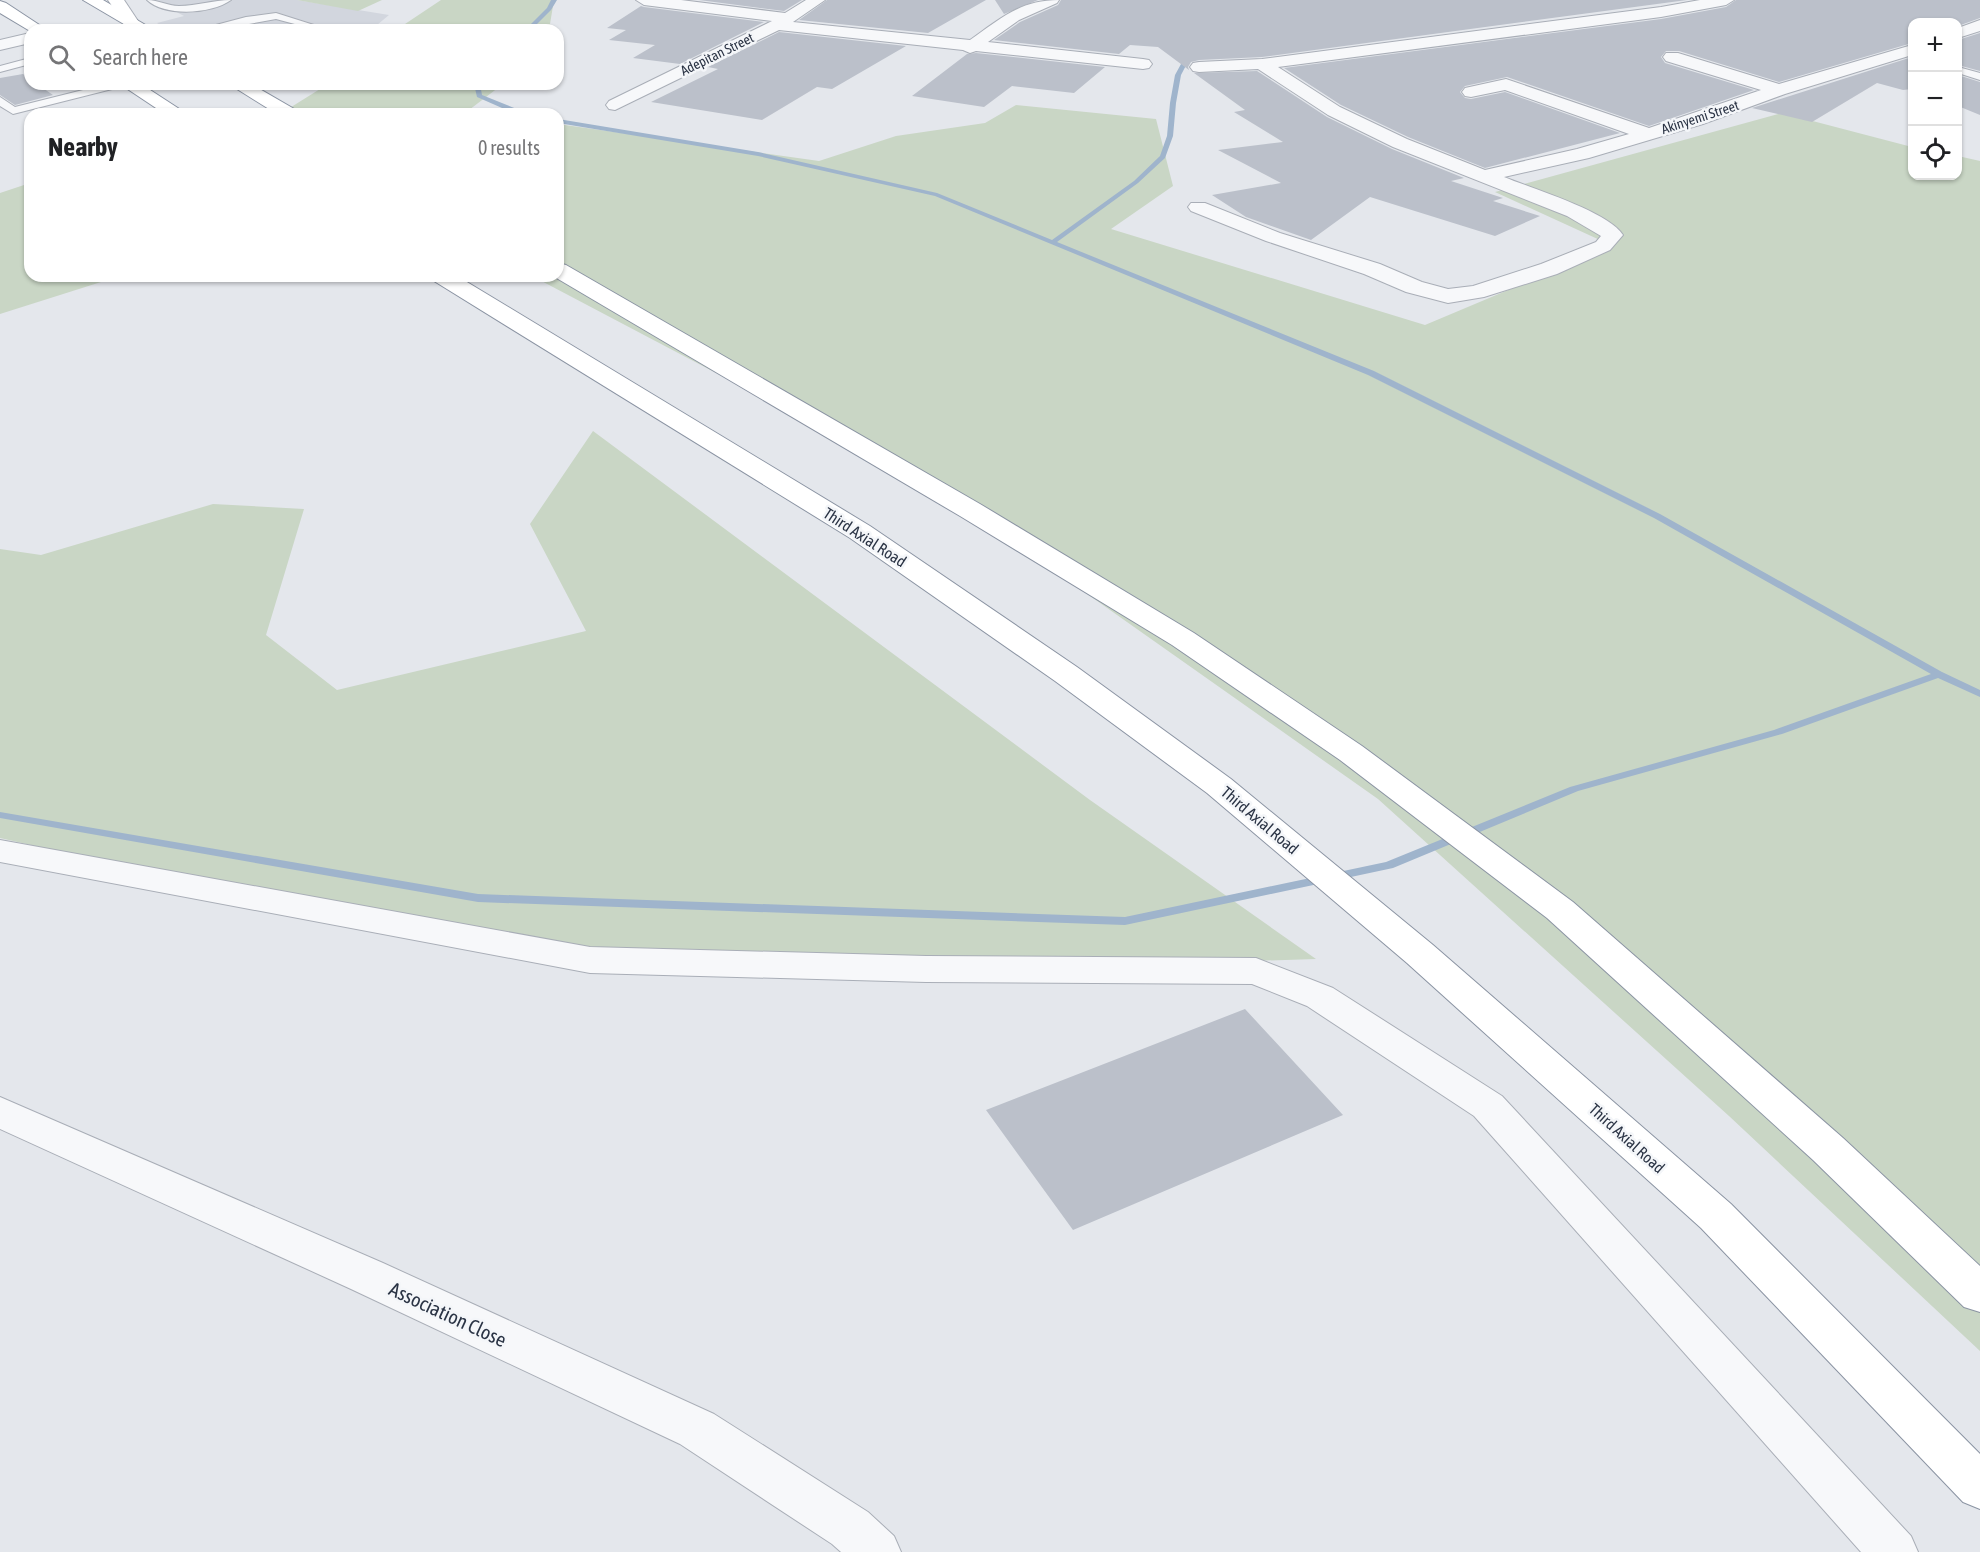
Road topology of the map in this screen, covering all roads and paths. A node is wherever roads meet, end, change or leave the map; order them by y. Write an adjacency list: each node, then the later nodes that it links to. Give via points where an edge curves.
1 (91, 0): 10 (main road)
2 (116, 0): 10 (main road)
3 (152, 0): 4 (lane, via 162,8 177,9)
4 (226, 0)
5 (644, 0): 11 (street)
6 (818, 0): 11 (street, Adepitan Street)
7 (1051, 0): 20 (street, via 1013,17)
8 (1726, 0): 25 (street, via 1661,12)
9 (0, 6): 12 (main road)
10 (130, 21): 13 (main road)
11 (781, 22): 20 (street); 38 (street, Adepitan Street)
12 (29, 24)
13 (135, 24)
14 (228, 24): 15 (lane, via 276,16)
15 (305, 24)
16 (1980, 25): 17 (street)
17 (1962, 32)
18 (24, 39): 19 (street)
19 (0, 45)
20 (970, 48): 24 (street)
21 (1908, 53): 34 (street, Akinyemi Street)
22 (1672, 57): 34 (street)
23 (24, 63): 27 (lane)
24 (1143, 64)
25 (1262, 64): 26 (street); 44 (street, via 1334,111 1400,143)
26 (1199, 67)
27 (0, 69)
28 (1962, 71): 29 (lane)
29 (1980, 77)
30 (72, 90): 36 (lane)
31 (95, 90): 36 (lane)
32 (139, 90): 41 (main road)
33 (249, 90): 42 (main road)
34 (1779, 90): 43 (street, Akinyemi Street)
35 (1471, 92): 43 (street, via 1506,84)
36 (78, 94): 40 (lane)
37 (0, 99): 39 (lane, via 13,111)
38 (615, 105)
39 (24, 108)
40 (24, 108)
41 (168, 108)
42 (280, 108)
43 (1647, 134): 44 (street, Akinyemi Street, via 1582,154)
44 (1485, 176): 45 (street, via 1574,212 1613,235 1603,246 1549,269 1476,292 1449,296 1414,287)
45 (1198, 207)
46 (564, 273): 50 (main road, via 1184,639 1351,753 1560,910 1827,1149)
47 (452, 282): 51 (main road, Third Axial Road, via 860,532 1066,674 1219,786 1420,954 1716,1216)
48 (0, 851): 53 (street, via 590,960 926,969 1256,971 1320,998 1488,1106)
49 (0, 1112): 52 (street, Association Close, via 357,1271 698,1430 850,1528)
50 (1980, 1294)
51 (1980, 1487)
52 (876, 1552)
53 (1893, 1552)

